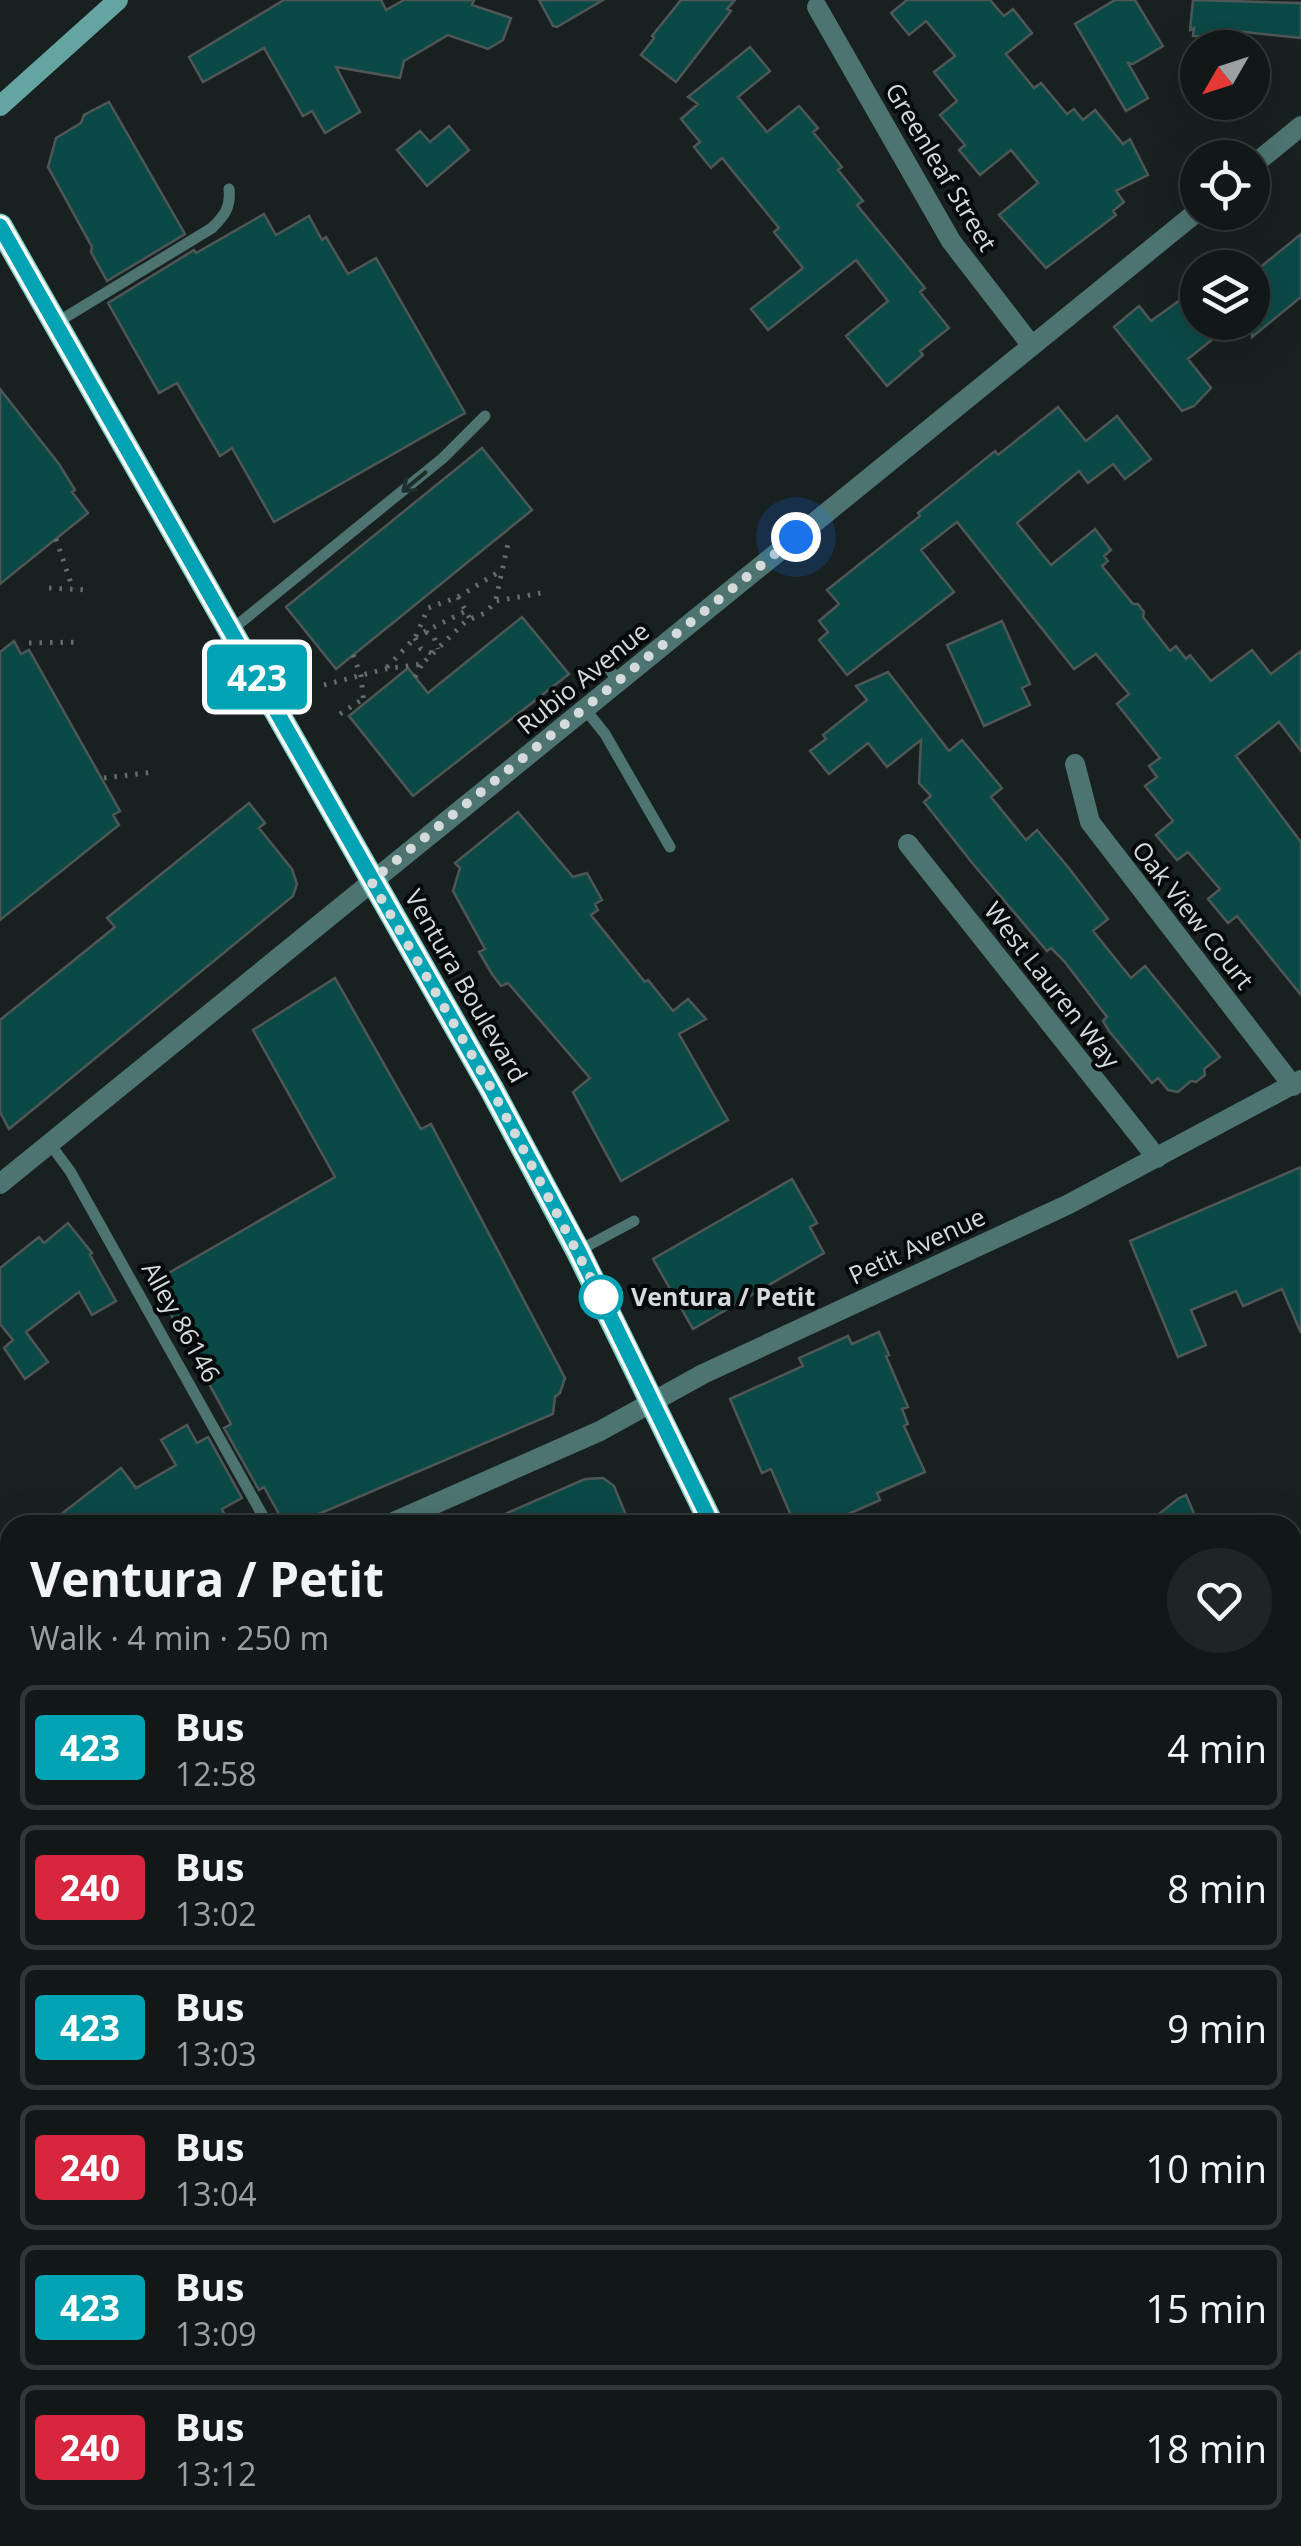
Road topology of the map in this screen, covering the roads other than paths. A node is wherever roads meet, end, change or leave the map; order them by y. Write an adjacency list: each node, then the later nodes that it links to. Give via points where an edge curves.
1 (118, 0): 3 (main road)
2 (817, 7): 10 (street, Greenleaf Street, via 952,241)
3 (0, 106)
4 (1301, 126): 5 (street)
5 (1270, 151)
6 (229, 189): 9 (lane, via 226,215 212,228)
7 (0, 226): 9 (main road, Ventura Boulevard)
8 (1180, 226): 10 (street, Rubio Avenue)
9 (56, 323): 12 (main road, Ventura Boulevard)
10 (1032, 346): 14 (street, Rubio Avenue)
11 (484, 416): 12 (lane, one-way to 12, via 443,458)
12 (230, 631): 19 (main road, Ventura Boulevard)
13 (602, 659): 14 (lane)
14 (618, 681): 15 (street, Rubio Avenue)
15 (585, 709): 18 (lane); 19 (street, Rubio Avenue)
16 (1075, 764): 20 (street, Oak View Court, via 1090,822)
17 (908, 844): 22 (street, West Lauren Way)
18 (670, 847)
19 (371, 881): 21 (street, Rubio Avenue); 25 (main road, Ventura Boulevard)
20 (1297, 1083): 22 (street, Petit Avenue)
21 (50, 1144): 23 (street, Rubio Avenue); 27 (lane, Alley 86146)
22 (1157, 1158): 26 (street, Petit Avenue)
23 (0, 1184)
24 (634, 1221): 25 (lane)
25 (578, 1250): 26 (main road, Ventura Boulevard)
26 (654, 1401): 28 (street, Petit Avenue); 29 (main road, Ventura Boulevard)
27 (262, 1515)
28 (409, 1515)
29 (707, 1515)

